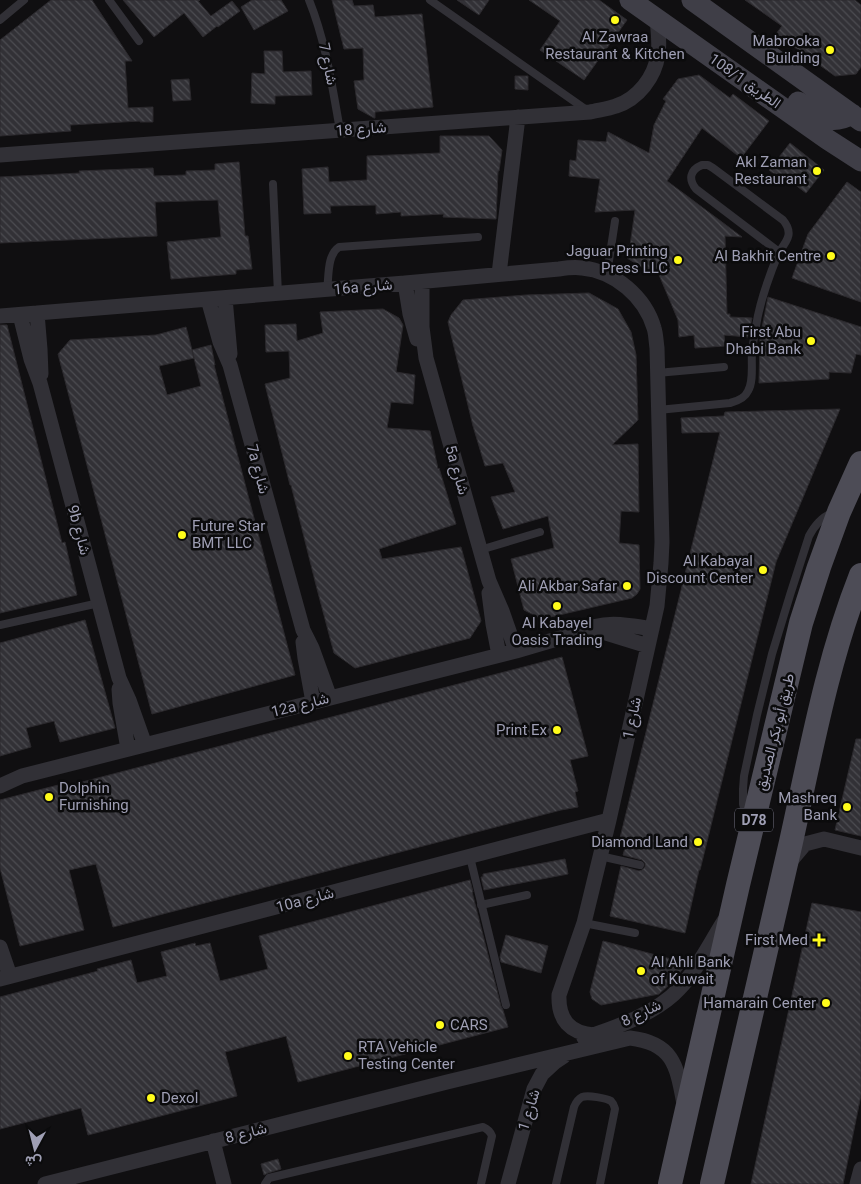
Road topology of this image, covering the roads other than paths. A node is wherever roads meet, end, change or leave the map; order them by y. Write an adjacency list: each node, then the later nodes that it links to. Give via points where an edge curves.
1 (24, 0): 8 (lane)
2 (109, 0): 9 (lane)
3 (309, 0): 14 (lane, شارع 7, via 324,45)
4 (430, 0): 11 (lane)
5 (630, 0): 7 (street, 108/1 الطريق)
6 (692, 0): 12 (street)
7 (657, 19): 10 (street, 108/1 الطريق); 11 (street, شارع 18, via 658,54 654,71 645,86 617,106)
8 (0, 20)
9 (139, 42)
10 (709, 56): 12 (street, via 749,70 824,119 844,119); 16 (street, 108/1 الطريق)
11 (590, 112): 13 (street, شارع 18)
12 (858, 112)
13 (518, 117): 14 (street, شارع 18); 21 (street)
14 (340, 130): 15 (street, شارع 18)
15 (0, 155)
16 (861, 161)
17 (273, 184): 26 (lane)
18 (615, 221): 22 (lane)
19 (478, 237): 25 (lane, via 339,247 331,255)
20 (779, 252): 20 (lane, via 789,231 783,220 713,168 708,165 696,167 691,178 696,189); 37 (lane, via 761,301 748,392 730,403)
21 (499, 274): 22 (street, 16a شارع, via 559,268 583,268); 23 (street, 16a شارع)
22 (607, 274): 35 (street, 16a شارع, via 628,288 644,306 654,328)
23 (422, 282): 24 (street, 16a شارع); 32 (street, 5a شارع)
24 (405, 283): 25 (street, 16a شارع); 32 (street, 5a شارع, via 416,337)
25 (327, 290): 26 (street, 16a شارع)
26 (278, 294): 27 (street, 16a شارع)
27 (225, 298): 28 (street, 16a شارع); 33 (street, 7a شارع)
28 (208, 300): 29 (street, 16a شارع); 33 (street, 7a شارع)
29 (37, 313): 30 (street, 16a شارع); 36 (street, 9b شارع)
30 (20, 315): 31 (street, 16a شارع); 36 (street, 9b شارع)
31 (0, 316)
32 (426, 358): 40 (street, 5a شارع)
33 (230, 365): 46 (street, 7a شارع)
34 (724, 367): 35 (lane)
35 (657, 373): 37 (street, شارع 1)
36 (40, 382): 43 (street, 9b شارع)
37 (658, 410): 45 (street, شارع 1, via 662,549)
38 (861, 462): 67 (main road, طريق أبو بكر الصديق / D78, via 839,512 801,623)
39 (540, 532): 40 (lane)
40 (480, 550): 42 (street, 5a شارع)
41 (861, 575): 64 (main road, D78, via 826,684)
42 (489, 581): 49 (street, 5a شارع); 50 (street, 5a شارع)
43 (99, 603): 44 (lane); 51 (street, 9b شارع)
44 (0, 625)
45 (652, 629): 47 (street, 12a شارع, via 614,624 586,628); 48 (street, شارع 1)
46 (303, 630): 52 (street, 7a شارع); 53 (street, 7a شارع)
47 (577, 633): 48 (street, 12a شارع, via 596,632); 49 (street, 12a شارع)
48 (648, 646): 59 (street, شارع 1)
49 (516, 651): 50 (street, 12a شارع)
50 (499, 655): 52 (street, 12a شارع)
51 (119, 678): 54 (street, 9b شارع); 55 (street, 9b شارع)
52 (330, 698): 53 (street, 12a شارع)
53 (313, 702): 54 (street, 12a شارع)
54 (145, 745): 55 (street, 12a شارع)
55 (128, 749): 56 (street, 12a شارع)
56 (22, 776): 57 (street, 12a شارع); 58 (street, 12a شارع)
57 (0, 777)
58 (0, 786)
59 (610, 820): 61 (street, شارع 1); 62 (street, 10a شارع)
60 (861, 848): 64 (street, via 824,839 805,844)
61 (600, 856): 63 (lane); 68 (street, شارع 1)
62 (470, 857): 66 (lane); 71 (street, 10a شارع)
63 (640, 865)
64 (785, 868): 87 (main road, D78)
65 (527, 895): 66 (lane)
66 (481, 905): 72 (lane)
67 (734, 905): 73 (street, شارع 8, via 689,977 668,1000); 76 (main road, طريق أبو بكر الصديق / D78)
68 (584, 923): 69 (lane); 73 (street, شارع 1, via 559,995 559,1005 561,1015 570,1027)
69 (636, 934)
70 (0, 947): 71 (street)
71 (5, 978)
72 (506, 1005)
73 (594, 1035): 75 (street, شارع 8)
74 (572, 1051): 75 (street, شارع 8); 76 (street, شارع 8, via 630,1038 657,1045 676,1066); 83 (street, شارع 1, via 542,1074 534,1090)
75 (447, 1082): 77 (street, شارع 8)
76 (686, 1118): 86 (main road, طريق أبو بكر الصديق / D78)
77 (213, 1141): 79 (street, شارع 8); 80 (street)
78 (861, 1168): 88 (street)
79 (45, 1184)
80 (224, 1184)
81 (266, 1184): 82 (lane, via 269,1178 483,1127 492,1136)
82 (481, 1184)
83 (508, 1184)
84 (556, 1184): 85 (lane, via 574,1106 579,1100 591,1096 609,1100 616,1109)
85 (600, 1184)
86 (670, 1184)
87 (712, 1184)
88 (857, 1184)

